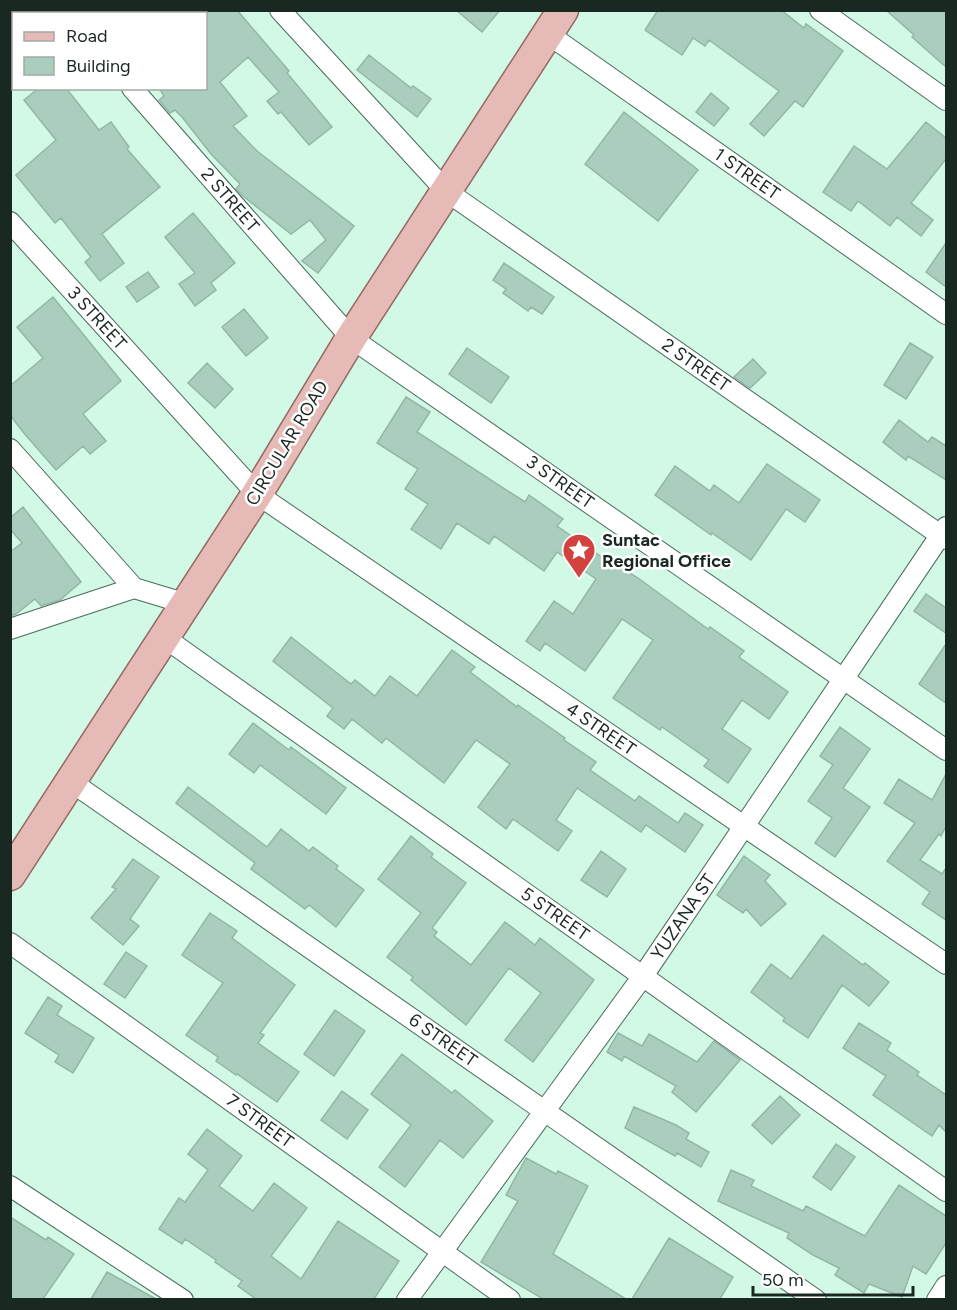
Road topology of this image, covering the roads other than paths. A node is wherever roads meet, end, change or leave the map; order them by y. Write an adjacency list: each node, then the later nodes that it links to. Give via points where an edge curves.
1 (280, 10): 6 (street)
2 (820, 10): 5 (street)
3 (556, 22): 6 (main road, CIRCULAR ROAD); 8 (street, 1 STREET)
4 (134, 90): 9 (street, 2 STREET)
5 (946, 100)
6 (446, 191): 9 (main road, CIRCULAR ROAD); 12 (street, 2 STREET)
7 (10, 222): 11 (street, 3 STREET)
8 (946, 314)
9 (351, 338): 11 (main road, CIRCULAR ROAD); 17 (street, 3 STREET)
10 (10, 449): 13 (street)
11 (256, 494): 14 (main road, CIRCULAR ROAD); 20 (street, 4 STREET)
12 (945, 533): 17 (street, YUZANA ST)
13 (134, 588): 14 (street); 15 (street)
14 (187, 604): 16 (main road, CIRCULAR ROAD)
15 (10, 629)
16 (165, 638): 19 (main road, CIRCULAR ROAD); 24 (street, 5 STREET)
17 (844, 679): 18 (street, 3 STREET); 20 (street, YUZANA ST)
18 (946, 750)
19 (70, 781): 21 (main road, CIRCULAR ROAD); 25 (street, 6 STREET)
20 (744, 826): 23 (street, 4 STREET); 24 (street, YUZANA ST)
21 (10, 875)
22 (10, 943): 28 (street, 7 STREET)
23 (946, 964)
24 (643, 976): 25 (street, YUZANA ST); 27 (street, 5 STREET)
25 (545, 1111): 28 (street, YUZANA ST); 33 (street, 6 STREET)
26 (10, 1186): 30 (street)
27 (946, 1191)
28 (442, 1251): 31 (street, YUZANA ST); 32 (street, 7 STREET)
29 (946, 1287): 34 (street)
30 (183, 1299)
31 (407, 1299)
32 (510, 1299)
33 (816, 1299)
34 (937, 1299)

